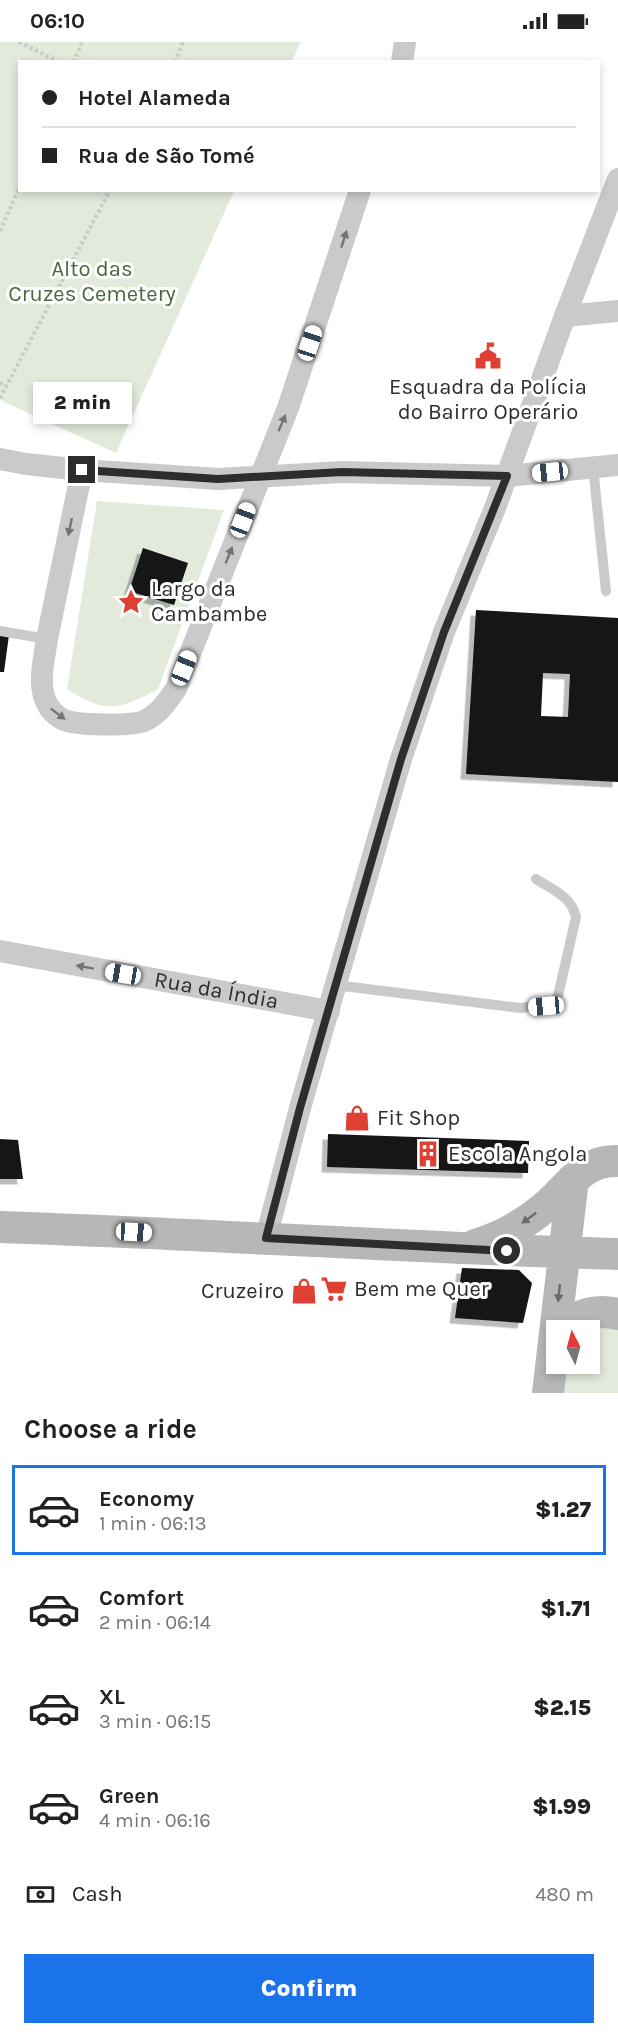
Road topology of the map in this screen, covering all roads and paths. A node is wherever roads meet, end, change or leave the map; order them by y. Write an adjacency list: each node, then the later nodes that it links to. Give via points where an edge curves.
1 (19, 42): 5 (path)
2 (82, 42): 6 (path)
3 (183, 42): 7 (path)
4 (405, 42): 8 (street)
5 (55, 60)
6 (75, 60)
7 (176, 60)
8 (402, 60)
9 (618, 178): 15 (street)
10 (18, 190): 13 (path)
11 (109, 192): 17 (path)
12 (359, 192): 24 (street, one-way to 12, via 288,408)
13 (0, 231)
14 (618, 310): 15 (street)
15 (565, 316): 23 (street)
16 (0, 383): 17 (path)
17 (6, 386): 18 (path)
18 (0, 398)
19 (0, 459): 22 (street)
20 (618, 465): 21 (street)
21 (593, 467): 23 (street); 25 (lane)
22 (82, 470): 24 (street, via 218,479); 27 (street, one-way to 27)
23 (507, 476): 24 (street, via 342,472); 30 (street, via 444,632 401,759)
24 (259, 477): 27 (street, one-way to 24, via 42,690 49,708 63,720 101,725 143,721 163,709 176,689)
25 (606, 591)
26 (0, 631): 27 (lane)
27 (47, 639)
28 (536, 879): 30 (lane, via 565,897 576,917 558,996 552,1004 520,1008)
29 (0, 951): 31 (street, Rua da Índia, one-way to 29)
30 (335, 985): 31 (street)
31 (328, 1011): 35 (street)
32 (618, 1161): 33 (main road, via 598,1162)
33 (573, 1179): 36 (main road, one-way to 36, via 516,1228); 37 (main road)
34 (0, 1227): 35 (main road)
35 (266, 1238): 36 (main road)
36 (461, 1249): 37 (main road)
37 (564, 1252): 38 (main road); 40 (main road, one-way to 40)
38 (618, 1254)
39 (618, 1314): 41 (main road, via 591,1311)
40 (558, 1320)
41 (572, 1320)
42 (551, 1374): 43 (main road)
43 (548, 1393)

